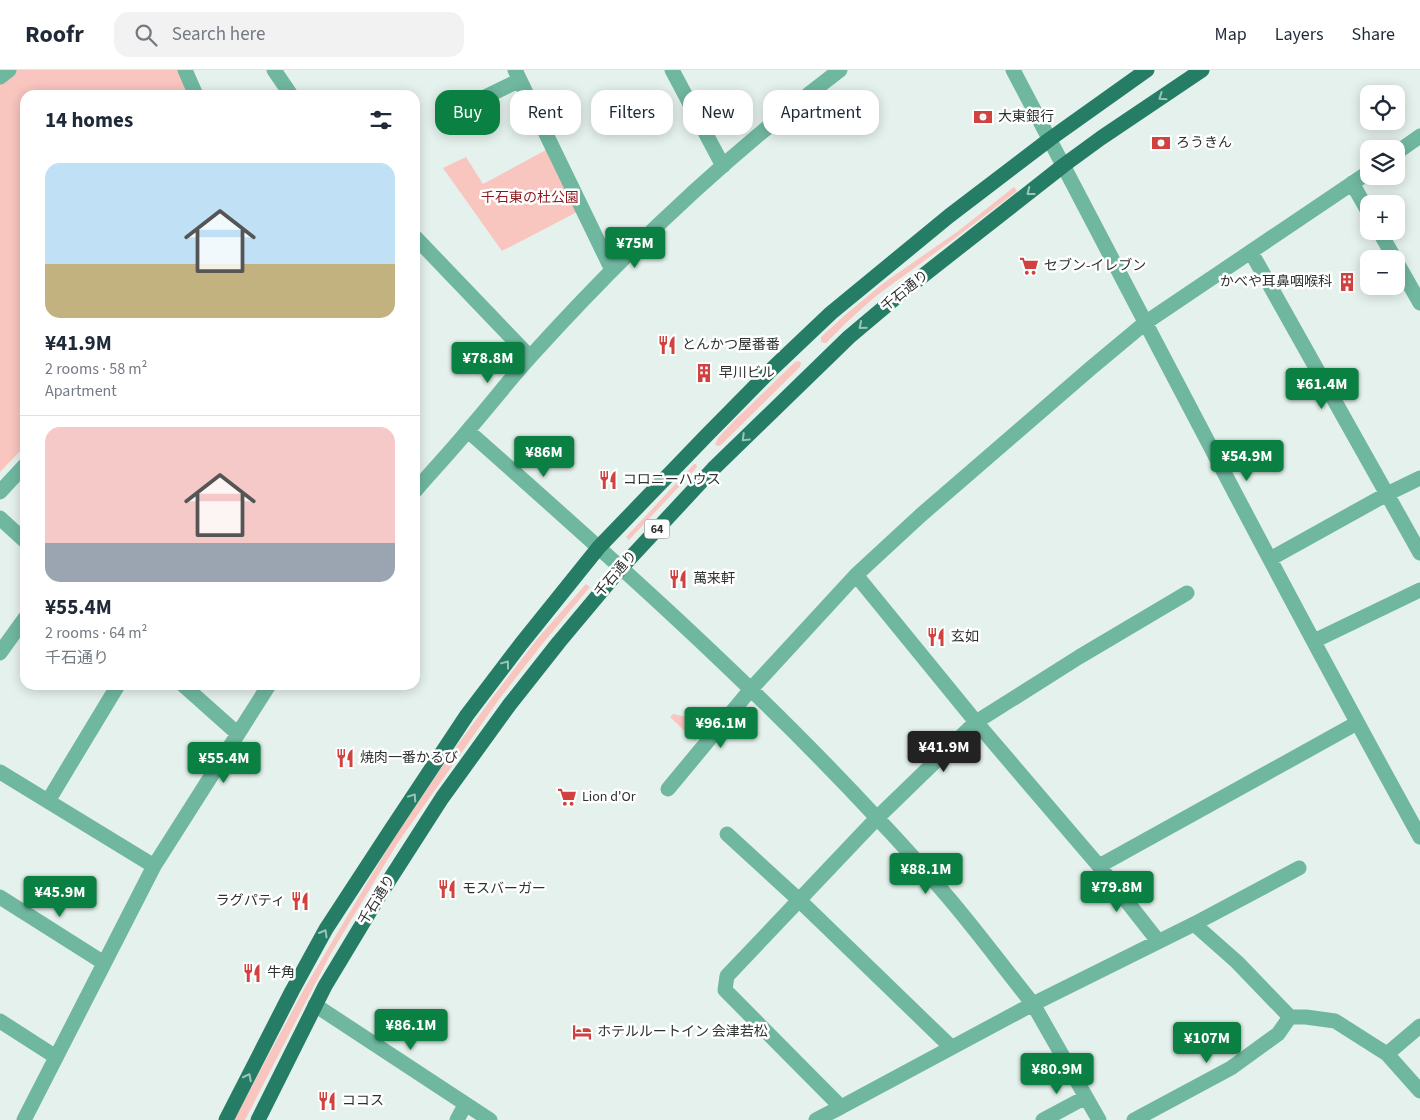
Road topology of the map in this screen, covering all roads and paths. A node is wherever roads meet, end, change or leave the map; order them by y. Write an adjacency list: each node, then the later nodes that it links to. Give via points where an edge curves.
1 (9, 70): 10 (street)
2 (185, 70): 11 (street)
3 (274, 70): 12 (street)
4 (672, 70): 17 (street)
5 (1014, 70): 15 (street)
6 (1147, 70): 15 (main road, 千石通り / 64)
7 (1202, 70): 18 (main road, 千石通り / 64, one-way to 18)
8 (837, 71): 17 (street)
9 (517, 75): 13 (street); 24 (street)
10 (0, 77)
11 (194, 90)
12 (288, 90)
13 (491, 90)
14 (1420, 136): 16 (street)
15 (1050, 139): 18 (street); 37 (main road, 千石通り / 64, via 949,216 831,313 712,429)
16 (1405, 147)
17 (723, 166): 24 (street)
18 (1064, 166): 27 (street); 40 (main road, 千石通り / 64, one-way to 40, via 849,337 713,469)
19 (1360, 178): 20 (street)
20 (1352, 183): 21 (street); 23 (street)
21 (1360, 197)
22 (420, 242): 28 (street)
23 (1251, 252): 27 (street); 34 (street)
24 (612, 270): 28 (street)
25 (1405, 276): 26 (street)
26 (1420, 303)
27 (1145, 323): 39 (street); 41 (street)
28 (530, 357): 29 (street)
29 (468, 431): 32 (street); 37 (street)
30 (20, 470): 33 (street)
31 (1420, 478): 34 (street)
32 (420, 485)
33 (0, 492)
34 (1387, 494): 38 (street); 39 (street)
35 (0, 518): 36 (street)
36 (20, 537)
37 (599, 547): 40 (street); 81 (main road, 千石通り / 64, one-way to 37, via 326,930 390,831 467,715)
38 (1420, 553)
39 (1270, 558): 45 (street)
40 (621, 568): 47 (street); 69 (main road, 千石通り / 64, via 510,704 442,798)
41 (856, 575): 47 (street); 51 (street)
42 (1420, 590): 45 (street)
43 (1187, 593): 51 (street)
44 (20, 625): 46 (street)
45 (1314, 641): 52 (street)
46 (0, 653)
47 (751, 689): 55 (street); 57 (street)
48 (115, 690): 56 (street)
49 (189, 690): 53 (street)
50 (266, 690): 53 (street)
51 (976, 722): 57 (street); 61 (street)
52 (1357, 723): 59 (street); 61 (street)
53 (238, 734): 60 (street)
54 (0, 772): 56 (street)
55 (668, 789)
56 (48, 801): 60 (street)
57 (877, 818): 64 (street); 68 (street, via 948,896)
58 (727, 834): 64 (street)
59 (1420, 837)
60 (154, 866): 67 (street)
61 (1098, 866): 66 (street)
62 (1299, 868): 65 (street)
63 (0, 897): 67 (street)
64 (799, 900): 73 (street); 79 (street, via 727,976 725,990)
65 (1194, 924): 66 (street); 70 (street, via 1237,962)
66 (1158, 941): 68 (street)
67 (104, 963): 75 (street)
68 (1033, 1004): 73 (street); 77 (street)
69 (315, 1005): 78 (street); 82 (main road, 千石通り / 64)
70 (1290, 1018): 74 (street, via 1335,1021); 88 (street, via 1278,1034 1231,1068)
71 (0, 1021): 75 (street)
72 (1420, 1026): 74 (street)
73 (951, 1048): 79 (street)
74 (1387, 1054): 76 (street)
75 (56, 1058): 80 (street)
76 (1420, 1091)
77 (1086, 1097): 86 (street); 87 (street)
78 (465, 1105): 83 (street); 84 (street)
79 (840, 1107): 85 (street)
80 (24, 1120)
81 (226, 1120)
82 (258, 1120)
83 (457, 1120)
84 (490, 1120)
85 (816, 1120)
86 (1043, 1120)
87 (1099, 1120)
88 (1134, 1120)

